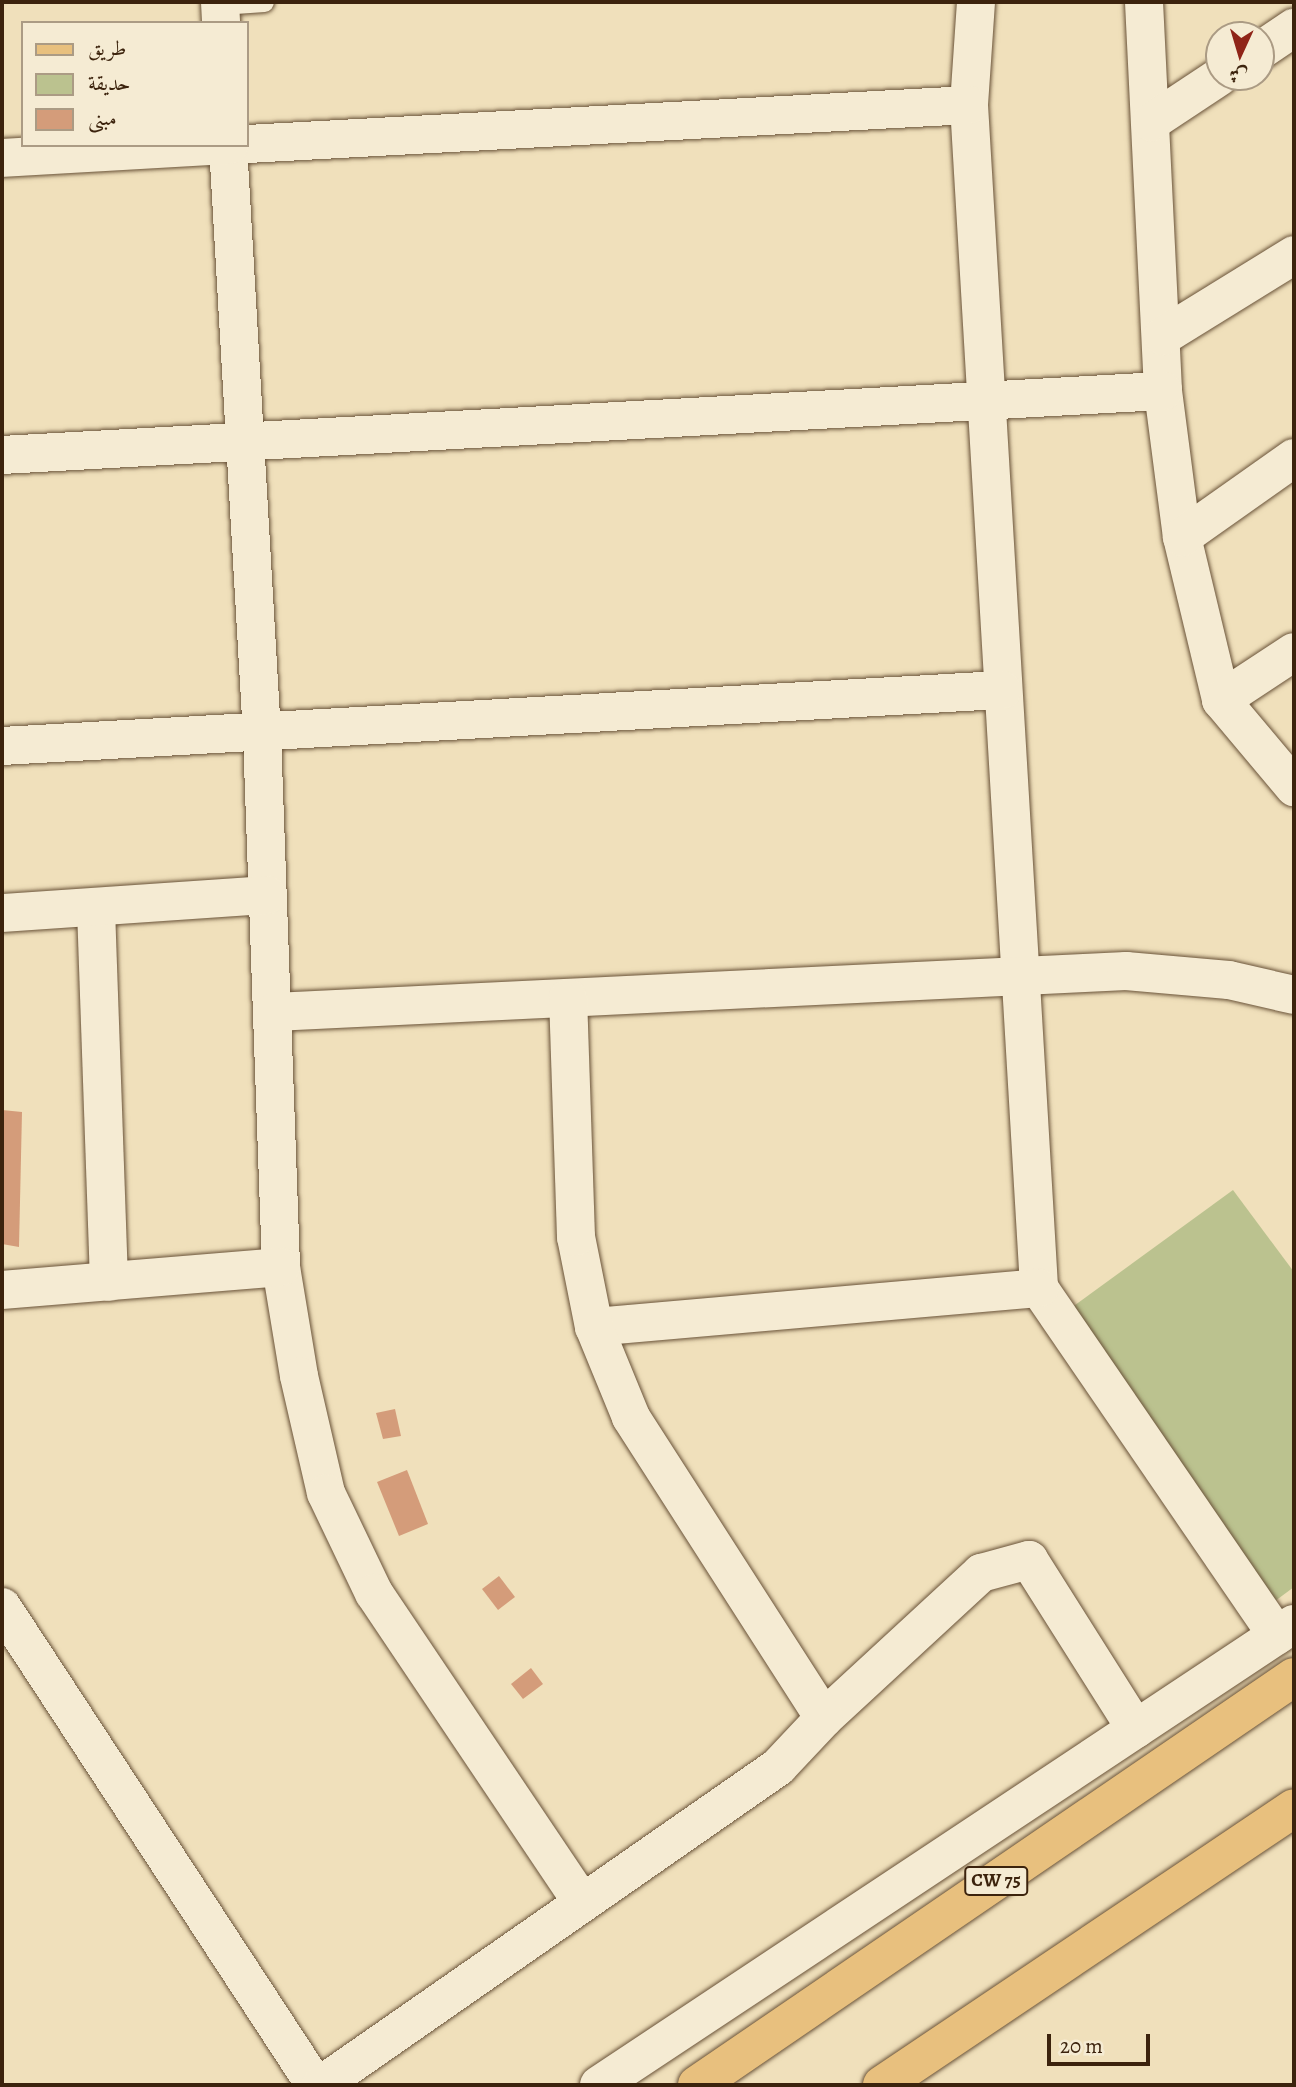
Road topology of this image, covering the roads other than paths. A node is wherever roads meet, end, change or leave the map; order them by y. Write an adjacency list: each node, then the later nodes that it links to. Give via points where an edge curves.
1 (264, 2): 4 (lane)
2 (975, 2): 8 (street)
3 (1144, 2): 9 (street)
4 (220, 10)
5 (1294, 28): 6 (street)
6 (1275, 41)
7 (1205, 86): 9 (street)
8 (969, 105): 10 (street); 17 (street)
9 (1151, 122): 15 (street)
10 (248, 144)
11 (196, 147): 13 (street)
12 (228, 147): 18 (street)
13 (2, 159)
14 (1294, 255): 15 (street)
15 (1163, 336): 16 (street)
16 (1163, 391): 17 (street); 21 (street)
17 (989, 399): 18 (street); 23 (street)
18 (245, 440): 19 (street); 25 (street)
19 (2, 454)
20 (1294, 458): 21 (street)
21 (1182, 537): 24 (street)
22 (1294, 652): 24 (street)
23 (1002, 690): 25 (street); 31 (street)
24 (1221, 700): 27 (street)
25 (262, 735): 26 (street); 28 (street)
26 (2, 746)
27 (1294, 788)
28 (267, 895): 29 (street); 34 (street)
29 (96, 909): 30 (street); 36 (street)
30 (2, 913)
31 (1020, 975): 32 (street, via 1126,971 1229,980); 33 (street); 37 (street)
32 (1294, 995)
33 (568, 998): 34 (street); 39 (street, via 576,1237)
34 (274, 1012): 35 (street)
35 (281, 1267): 36 (street); 46 (street, via 326,1493 374,1593)
36 (109, 1282): 38 (street)
37 (1039, 1288): 39 (street); 41 (street)
38 (2, 1290)
39 (594, 1326): 43 (street, via 631,1417)
40 (2, 1606): 47 (street)
41 (1286, 1630): 44 (street)
42 (1294, 1677): 50 (main road, CW 75)
43 (824, 1718): 44 (street, via 981,1573 1029,1560); 46 (street, via 778,1767)
44 (1136, 1729): 49 (street)
45 (1294, 1808): 51 (main road)
46 (581, 1901): 48 (street)
47 (315, 2085)
48 (321, 2085)
49 (599, 2085)
50 (697, 2085)
51 (882, 2085)

